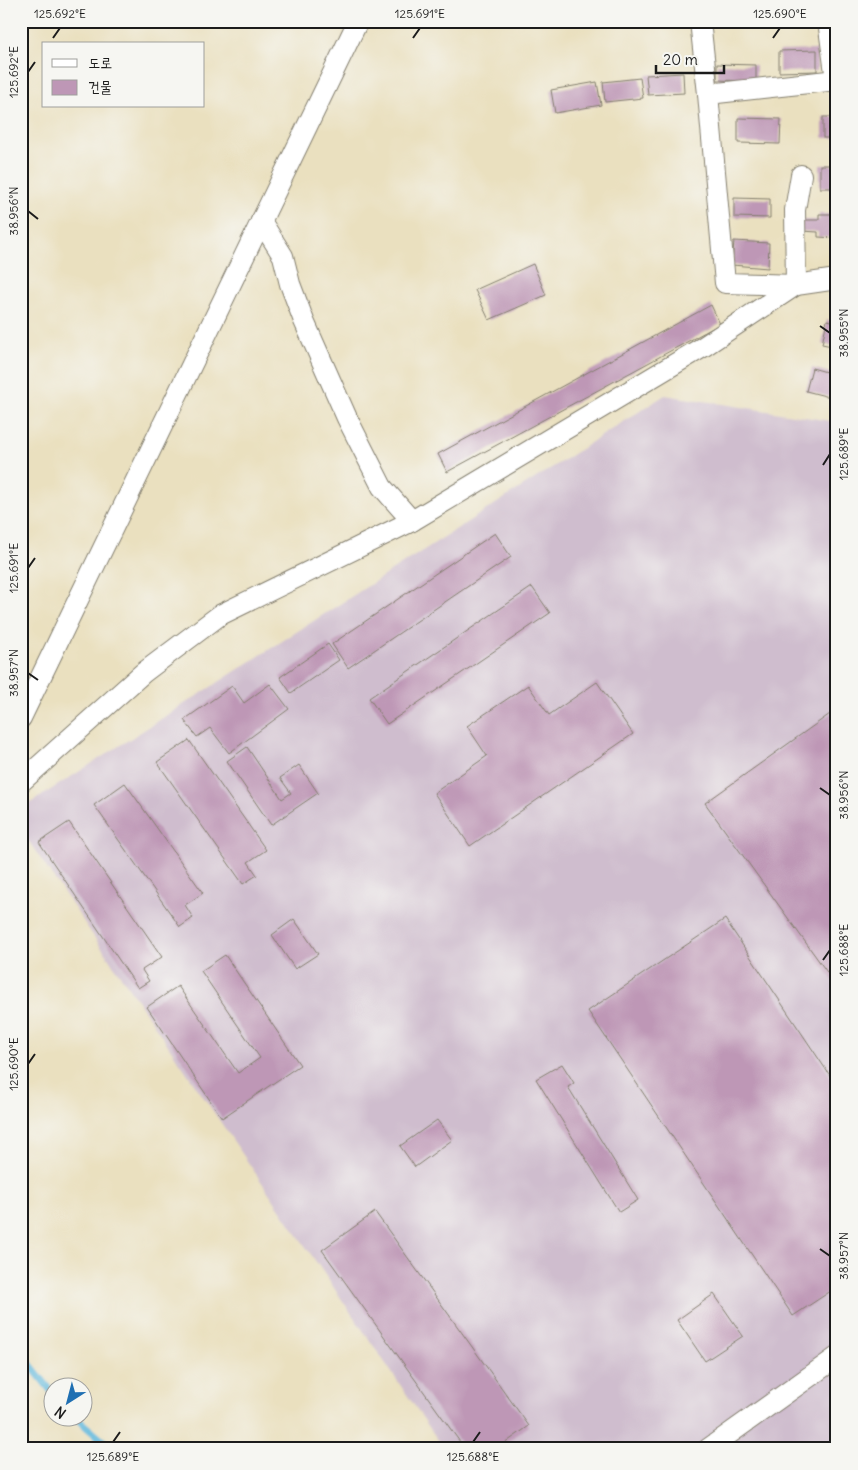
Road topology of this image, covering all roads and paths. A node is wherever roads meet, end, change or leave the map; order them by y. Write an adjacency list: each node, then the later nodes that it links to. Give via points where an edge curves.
1 (358, 21): 7 (street)
2 (700, 21): 5 (street)
3 (828, 21): 4 (street)
4 (836, 80): 5 (street)
5 (708, 94): 9 (street, via 725,284)
6 (801, 175): 9 (street, via 795,210)
7 (261, 221): 10 (street, via 283,256 304,321 373,470 382,487); 11 (street)
8 (837, 279): 9 (street)
9 (796, 285): 10 (street, via 703,347)
10 (412, 521): 12 (street, via 220,615 143,674)
11 (21, 718)
12 (21, 782)
13 (837, 1357): 14 (street)
14 (708, 1449)

